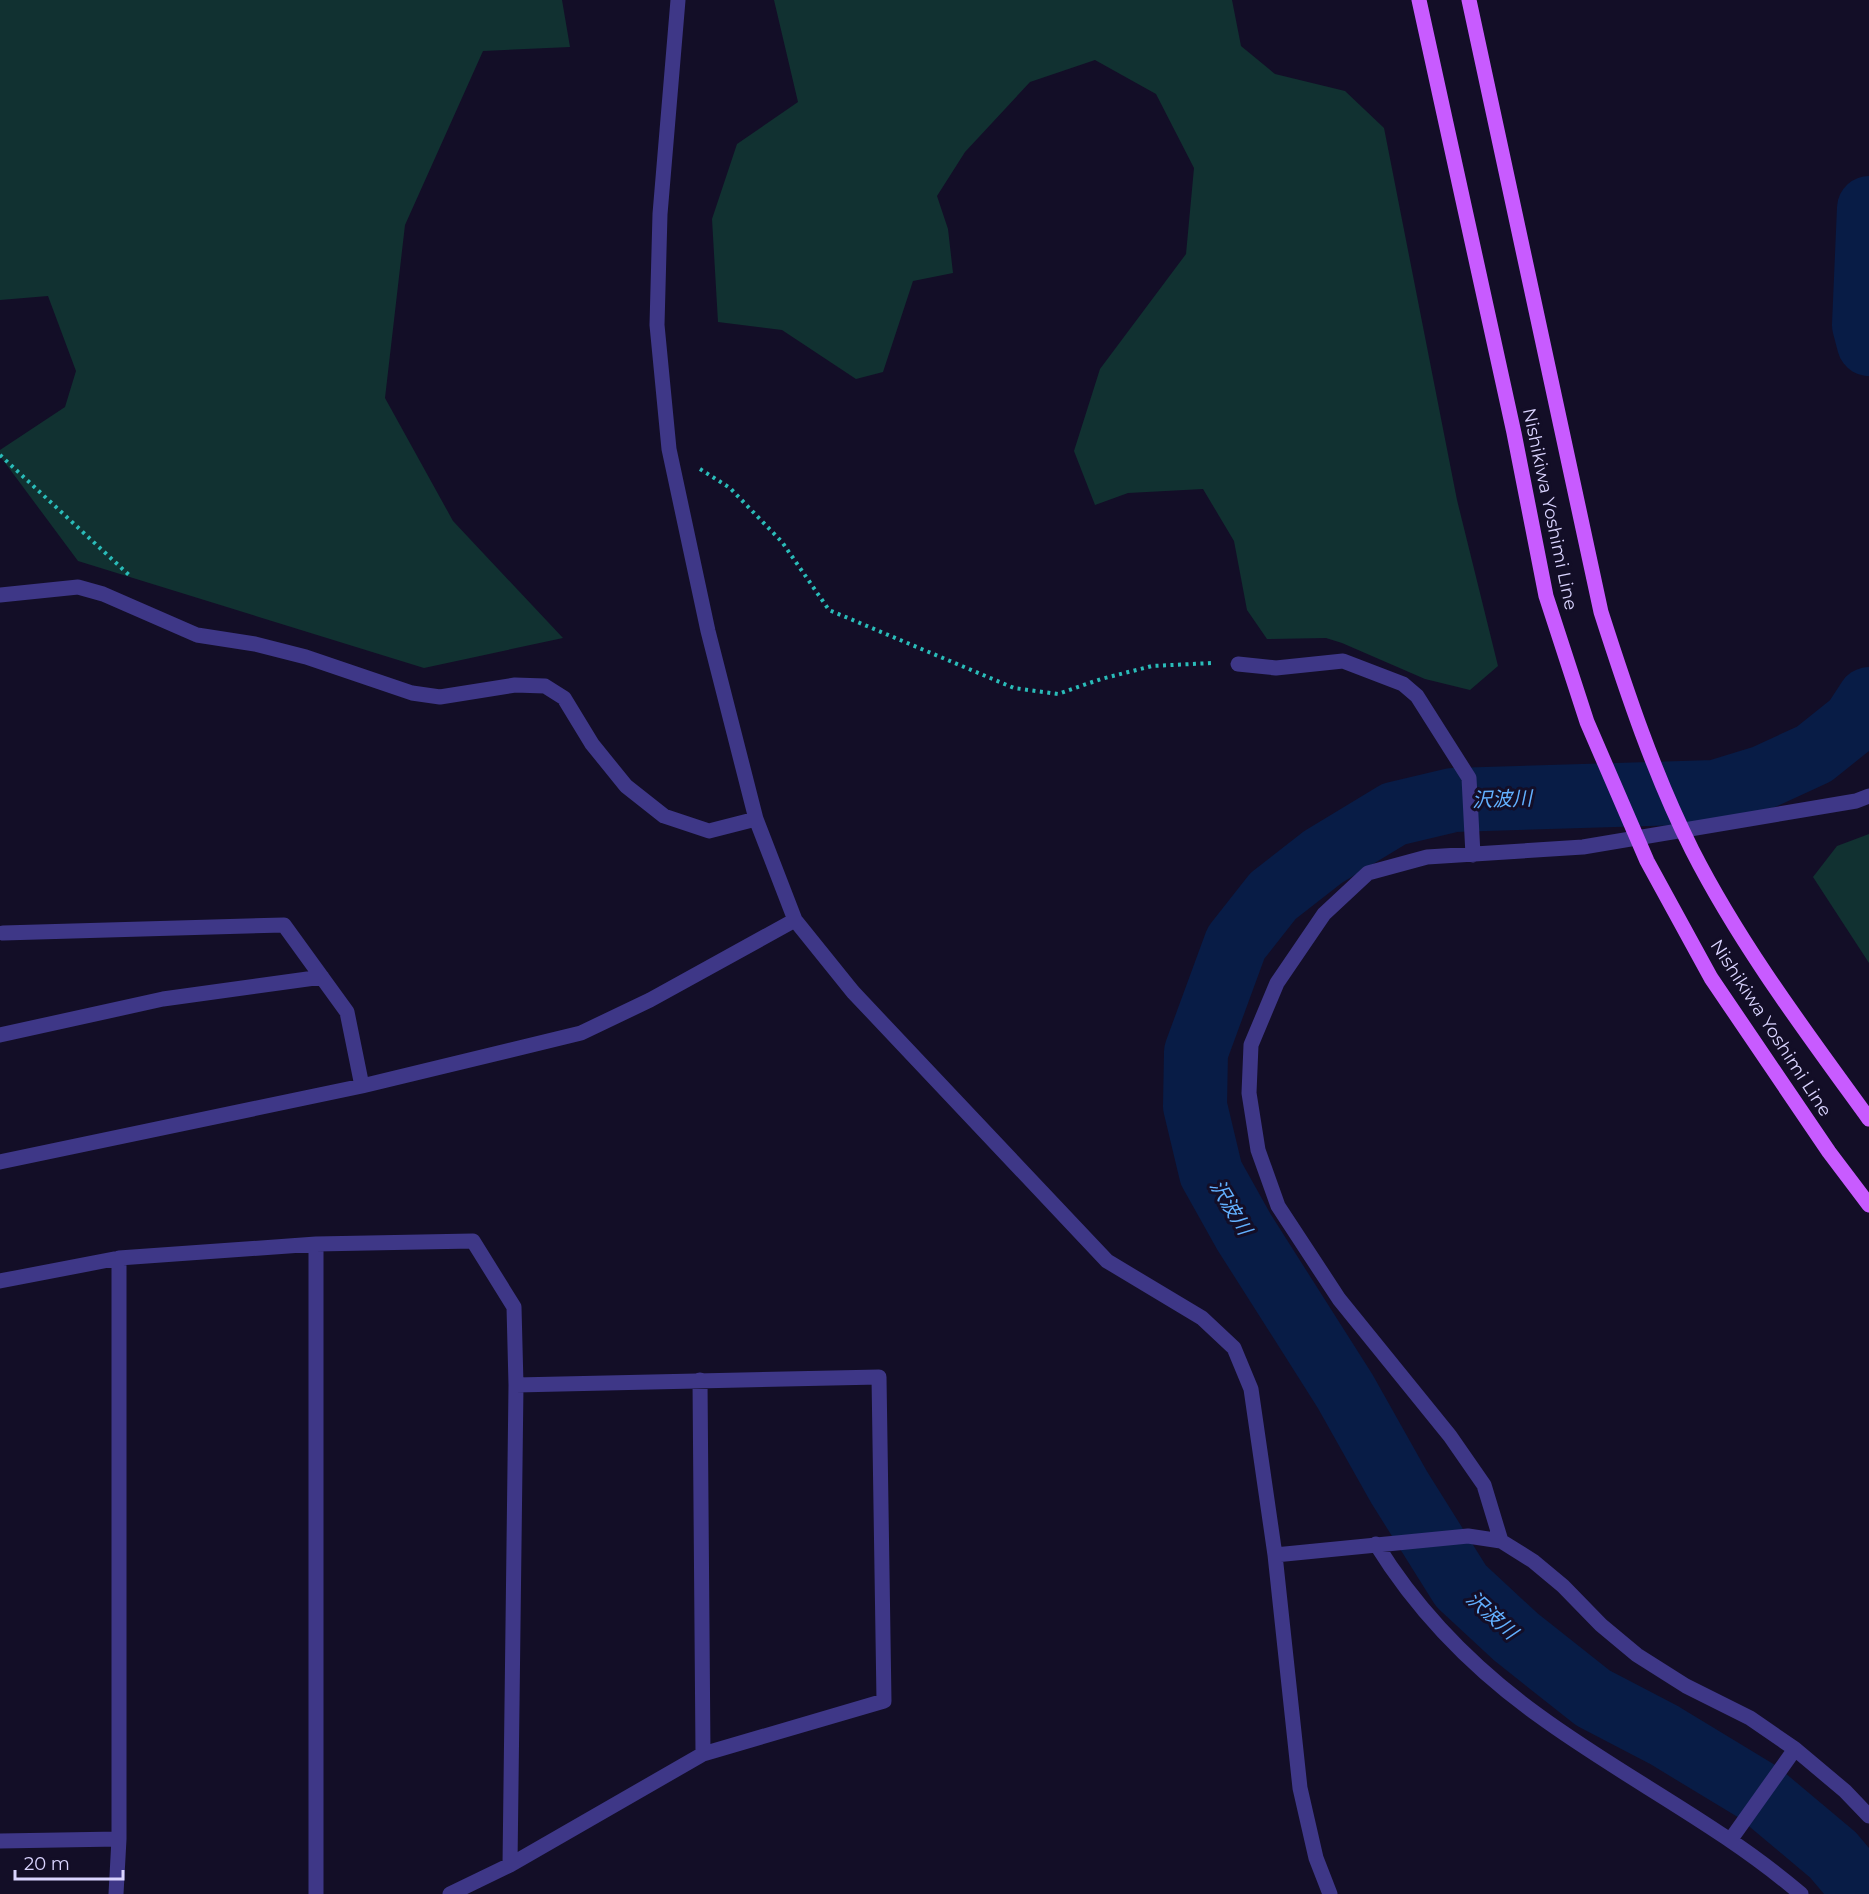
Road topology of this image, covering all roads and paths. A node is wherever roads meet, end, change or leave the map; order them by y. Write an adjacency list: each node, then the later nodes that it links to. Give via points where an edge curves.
1 (678, 0): 4 (street, via 660,214 657,325)
2 (1419, 0): 19 (main road, Nishikiwa Yoshimi Line, via 1546,596 1587,722 1647,861 1711,978)
3 (1469, 0): 17 (main road, Nishikiwa Yoshimi Line, via 1601,612 1632,709 1692,849 1764,974)
4 (669, 449): 8 (path, via 730,488 782,542 829,610 1014,688 1058,694 1152,666); 10 (street, via 708,631)
5 (0, 455): 6 (path, via 138,583)
6 (103, 594): 7 (street, via 78,587); 10 (street, via 197,635 306,657 412,693 440,697 515,685 545,686 564,698 592,744 626,786 664,816 709,831)
7 (0, 596)
8 (1238, 664): 11 (street, via 1276,668 1343,661 1403,684 1417,696 1469,778)
9 (1869, 796): 11 (street, via 1742,822 1583,847)
10 (756, 819): 12 (street)
11 (1473, 855): 25 (street, via 1427,857 1368,873 1324,914 1277,982 1251,1045 1249,1093 1258,1150 1278,1206 1339,1299 1450,1436 1484,1485)
12 (795, 920): 16 (street, via 650,1000 581,1033); 27 (street, via 853,992 1107,1261 1202,1318 1234,1348 1251,1389)
13 (3, 933): 14 (street, via 284,925)
14 (322, 977): 15 (street, via 163,999); 16 (street, via 347,1012)
15 (0, 1035)
16 (362, 1086): 18 (street)
17 (1869, 1119)
18 (0, 1162)
19 (1869, 1205)
20 (316, 1244): 21 (street); 24 (street, via 472,1241 514,1307); 36 (street)
21 (118, 1258): 22 (street); 32 (street)
22 (0, 1281)
23 (700, 1380): 24 (street); 29 (street); 29 (street, via 879,1377 884,1701)
24 (516, 1384): 34 (street)
25 (1501, 1541): 26 (street, via 1468,1536); 28 (street, via 1563,1586 1637,1655 1686,1686 1750,1718)
26 (1382, 1543): 27 (street); 31 (street, via 1402,1586 1479,1668 1538,1715)
27 (1275, 1555): 38 (street, via 1300,1788 1316,1858)
28 (1795, 1749): 30 (street); 31 (street)
29 (703, 1754): 34 (street)
30 (1869, 1816)
31 (1735, 1833): 39 (street)
32 (119, 1839): 33 (street); 35 (street)
33 (0, 1841)
34 (510, 1865): 37 (street)
35 (116, 1894)
36 (316, 1894)
37 (450, 1894)
38 (1330, 1894)
39 (1801, 1894)

